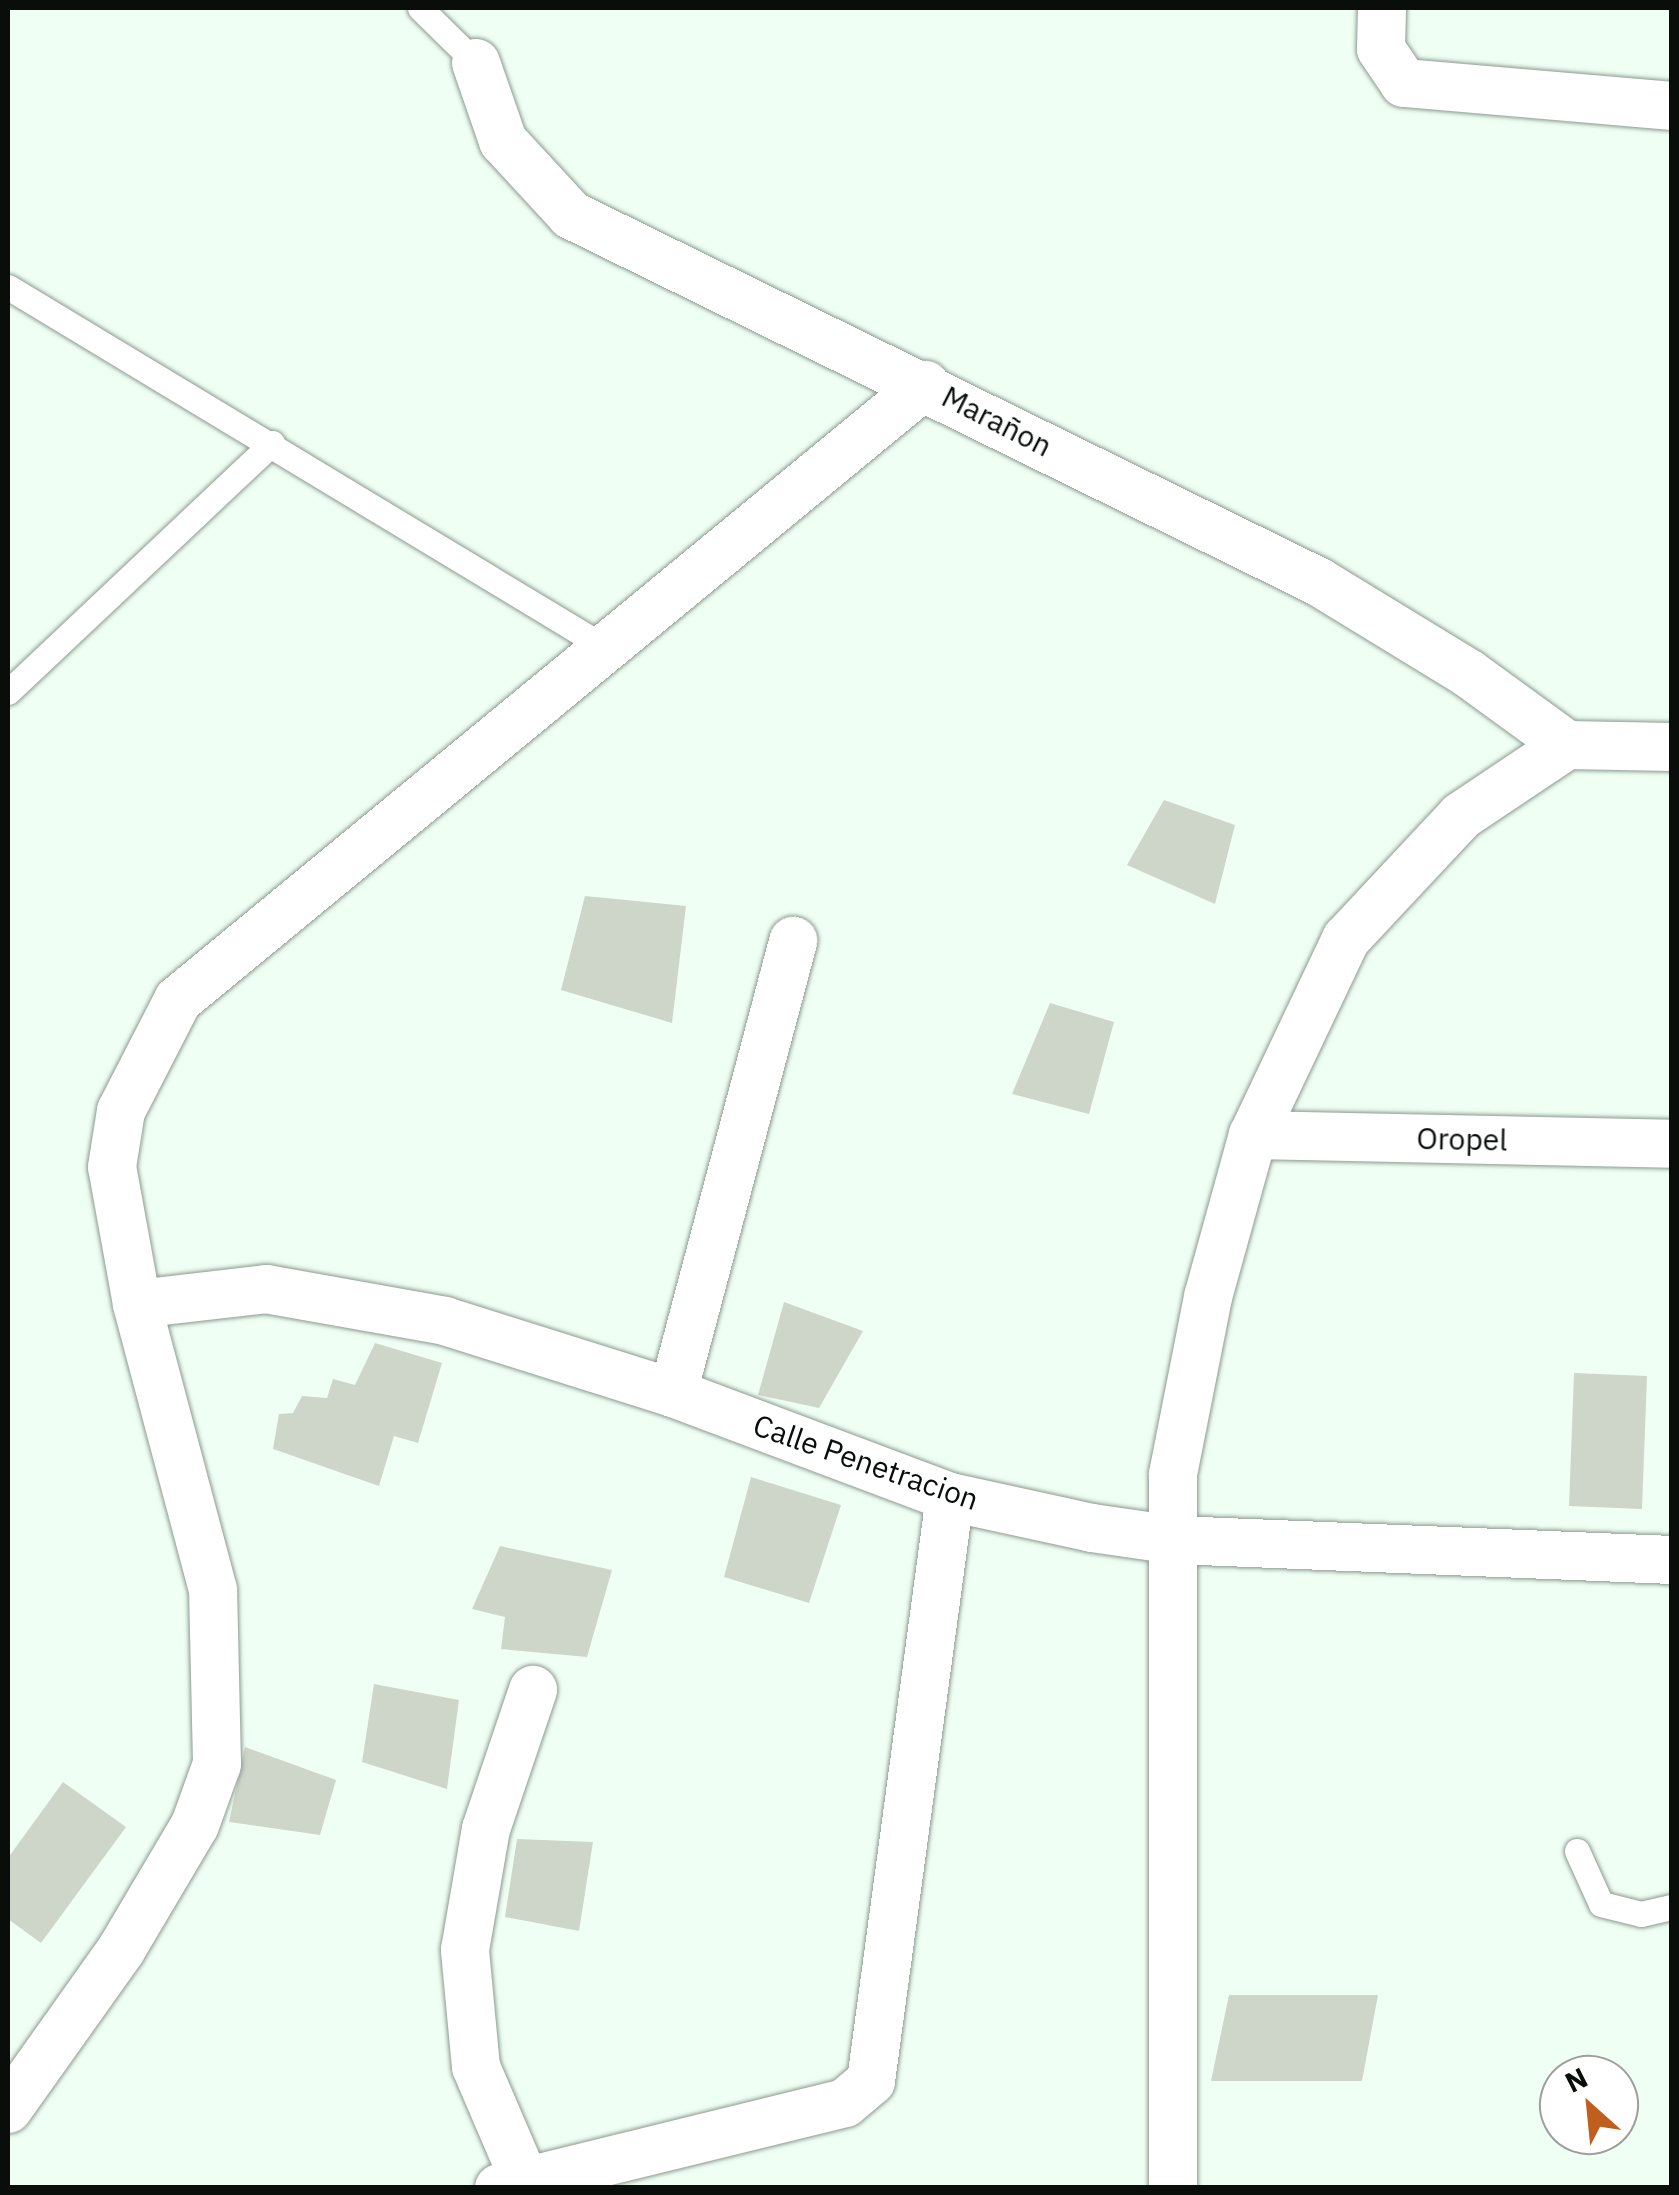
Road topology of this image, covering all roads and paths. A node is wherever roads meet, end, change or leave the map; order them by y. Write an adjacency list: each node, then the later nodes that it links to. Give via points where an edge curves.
1 (420, 8): 3 (lane)
2 (1382, 8): 4 (street, via 1381,49 1404,83)
3 (476, 63): 6 (street, Marañon, via 502,141 571,216)
4 (1658, 105)
5 (8, 287): 7 (lane)
6 (925, 385): 8 (street); 10 (street, Marañon, via 1319,582 1468,673)
7 (272, 444): 8 (lane); 9 (lane)
8 (606, 648): 15 (street, via 178,1000 121,1111 112,1167)
9 (8, 692)
10 (1567, 746): 11 (street); 13 (street, via 1461,816 1346,939)
11 (1672, 747)
12 (794, 941): 16 (street)
13 (1253, 1135): 14 (street, Oropel); 18 (street, via 1208,1297 1173,1474)
14 (1672, 1144)
15 (137, 1304): 16 (street, Calle Penetracion, via 266,1289 446,1321); 23 (street, via 212,1590 218,1764 195,1825 121,1950)
16 (674, 1394): 17 (street, Calle Penetracion)
17 (950, 1497): 18 (street, Calle Penetracion); 24 (street, via 871,2081 845,2103)
18 (1175, 1540): 19 (street, Calle Penetracion); 25 (street)
19 (1672, 1560)
20 (533, 1690): 24 (street, via 486,1829 466,1950 476,2066)
21 (1578, 1851): 22 (lane, via 1600,1904 1642,1914)
22 (1672, 1907)
23 (8, 2109)
24 (512, 2183)
25 (1173, 2188)

